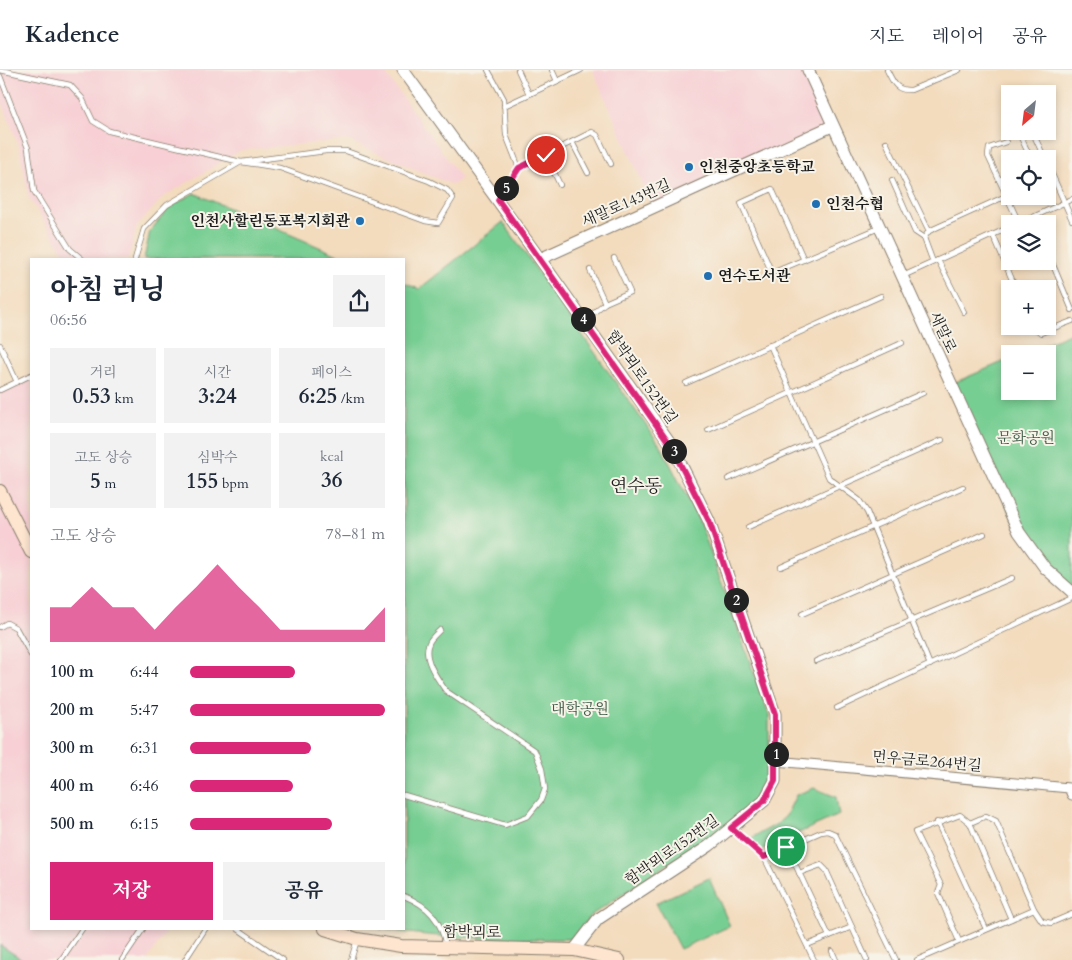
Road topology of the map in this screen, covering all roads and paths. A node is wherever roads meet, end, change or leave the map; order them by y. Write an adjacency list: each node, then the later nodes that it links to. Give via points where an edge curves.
1 (0, 70): 20 (lane, via 70,84 82,98 93,121 109,131)
2 (403, 70): 31 (street, 함박뫼로152번길)
3 (488, 70): 14 (lane, via 504,99)
4 (518, 70): 13 (lane)
5 (552, 70): 12 (lane)
6 (581, 70): 12 (lane)
7 (808, 70): 15 (street, 새말로)
8 (887, 70): 10 (lane, via 894,85 904,90 911,90)
9 (959, 70): 10 (lane)
10 (950, 72)
11 (0, 76): 40 (lane, via 28,148 34,192 70,249)
12 (557, 81): 13 (lane)
13 (529, 94): 14 (lane)
14 (504, 106): 22 (lane, via 506,135)
15 (832, 126): 35 (street, 새말로); 43 (street, 새말로143번길)
16 (572, 142): 19 (lane); 21 (lane, via 592,132 597,135); 23 (lane)
17 (886, 142): 36 (lane)
18 (1006, 142): 25 (lane, via 989,148 988,156)
19 (546, 155): 22 (lane); 27 (lane)
20 (241, 162): 20 (lane, via 280,168 426,221 438,223 452,198 446,190 429,181 346,151); 41 (lane, via 167,205 144,229)
21 (611, 164)
22 (519, 168): 31 (lane)
23 (588, 173)
24 (892, 180): 39 (lane, via 915,232)
25 (999, 180): 28 (lane)
26 (1056, 183): 32 (lane)
27 (560, 185)
28 (1001, 185)
29 (1001, 198): 36 (lane)
30 (1072, 199): 32 (lane)
31 (498, 200): 43 (street, 함박뫼로152번길)
32 (1065, 203): 33 (lane); 34 (lane)
33 (1037, 215)
34 (1072, 220)
35 (879, 228): 44 (lane); 48 (street, 새말로)
36 (929, 231): 39 (lane)
37 (1001, 231): 38 (lane)
38 (993, 235): 45 (lane); 49 (lane)
39 (924, 238): 45 (lane)
40 (81, 258)
41 (135, 258)
42 (614, 258): 51 (lane, via 630,292)
43 (540, 259): 54 (street, 함박뫼로152번길)
44 (804, 260): 44 (lane, via 772,273 741,203 772,189)
45 (936, 261): 48 (lane); 53 (lane)
46 (590, 270): 51 (lane)
47 (1055, 270): 52 (lane)
48 (902, 276): 80 (street, 새말로, via 1019,532 1045,568)
49 (1012, 280)
50 (881, 296): 59 (lane)
51 (606, 303): 54 (lane)
52 (1072, 310)
53 (964, 312)
54 (584, 321): 90 (street, 함박뫼로152번길, via 670,444 709,521 775,714)
55 (1072, 321): 56 (lane)
56 (1056, 327)
57 (902, 343): 64 (lane)
58 (0, 344): 61 (lane)
59 (770, 345): 62 (lane); 64 (lane)
60 (30, 376): 61 (lane)
61 (17, 382): 63 (lane)
62 (686, 383)
63 (0, 390)
64 (792, 393): 66 (lane); 68 (lane)
65 (923, 393): 68 (lane)
66 (708, 430)
67 (942, 440): 70 (lane)
68 (813, 442): 69 (lane); 70 (lane, via 829,478)
69 (728, 480)
70 (838, 486): 73 (lane, via 859,500); 74 (lane)
71 (963, 487): 73 (lane)
72 (0, 491): 76 (main road)
73 (873, 526): 77 (lane); 78 (lane)
74 (748, 527)
75 (984, 534): 78 (lane)
76 (30, 550)
77 (781, 567)
78 (892, 574): 82 (lane); 83 (lane)
79 (1012, 578): 83 (lane)
80 (1072, 592)
81 (1072, 598): 88 (lane)
82 (802, 614)
83 (912, 620): 87 (lane); 88 (lane)
84 (0, 627): 86 (lane, via 7,623 16,628)
85 (440, 630): 92 (lane, via 429,642 427,653 436,676 446,691 535,752 545,789 528,816 505,825)
86 (30, 653)
87 (816, 661)
88 (930, 664): 89 (lane)
89 (837, 708)
90 (776, 761): 91 (street, 먼우금로264번길); 95 (street, 함박뫼로152번길, via 775,781 764,801)
91 (1071, 787)
92 (405, 795)
93 (938, 822): 94 (lane, via 960,815); 104 (lane); 112 (lane, via 915,832 941,885 938,893)
94 (970, 822): 100 (lane, via 986,816 996,821); 102 (lane)
95 (731, 828): 97 (lane); 115 (street, 함박뫼로152번길, via 598,919)
96 (786, 847): 97 (lane); 98 (lane); 126 (lane, via 821,832 835,834)
97 (764, 857): 113 (lane)
98 (799, 873): 103 (lane, via 820,865 826,870); 110 (lane)
99 (405, 897): 114 (lane, via 426,908 435,918 442,929)
100 (1034, 909): 101 (lane, via 1042,921 1051,923); 102 (lane)
101 (1072, 914)
102 (1011, 918): 104 (lane)
103 (852, 927): 110 (lane); 125 (lane)
104 (986, 929): 112 (lane)
105 (81, 930): 117 (lane)
106 (141, 930): 118 (lane)
107 (204, 930): 119 (lane)
108 (239, 930): 120 (lane)
109 (328, 930): 111 (main road, 함박뫼로)
110 (829, 936): 113 (lane)
111 (357, 939): 114 (main road, 함박뫼로, via 401,946); 121 (lane)
112 (959, 941): 127 (lane)
113 (806, 945): 123 (lane)
114 (446, 948): 115 (main road, 함박뫼로)
115 (574, 950): 122 (main road, 함박뫼로)
116 (832, 951): 124 (lane)
117 (61, 960)
118 (122, 960)
119 (185, 960)
120 (283, 960)
121 (351, 960)
122 (618, 960)
123 (814, 960)
124 (836, 960)
125 (867, 960)
126 (896, 960)
127 (917, 960)

